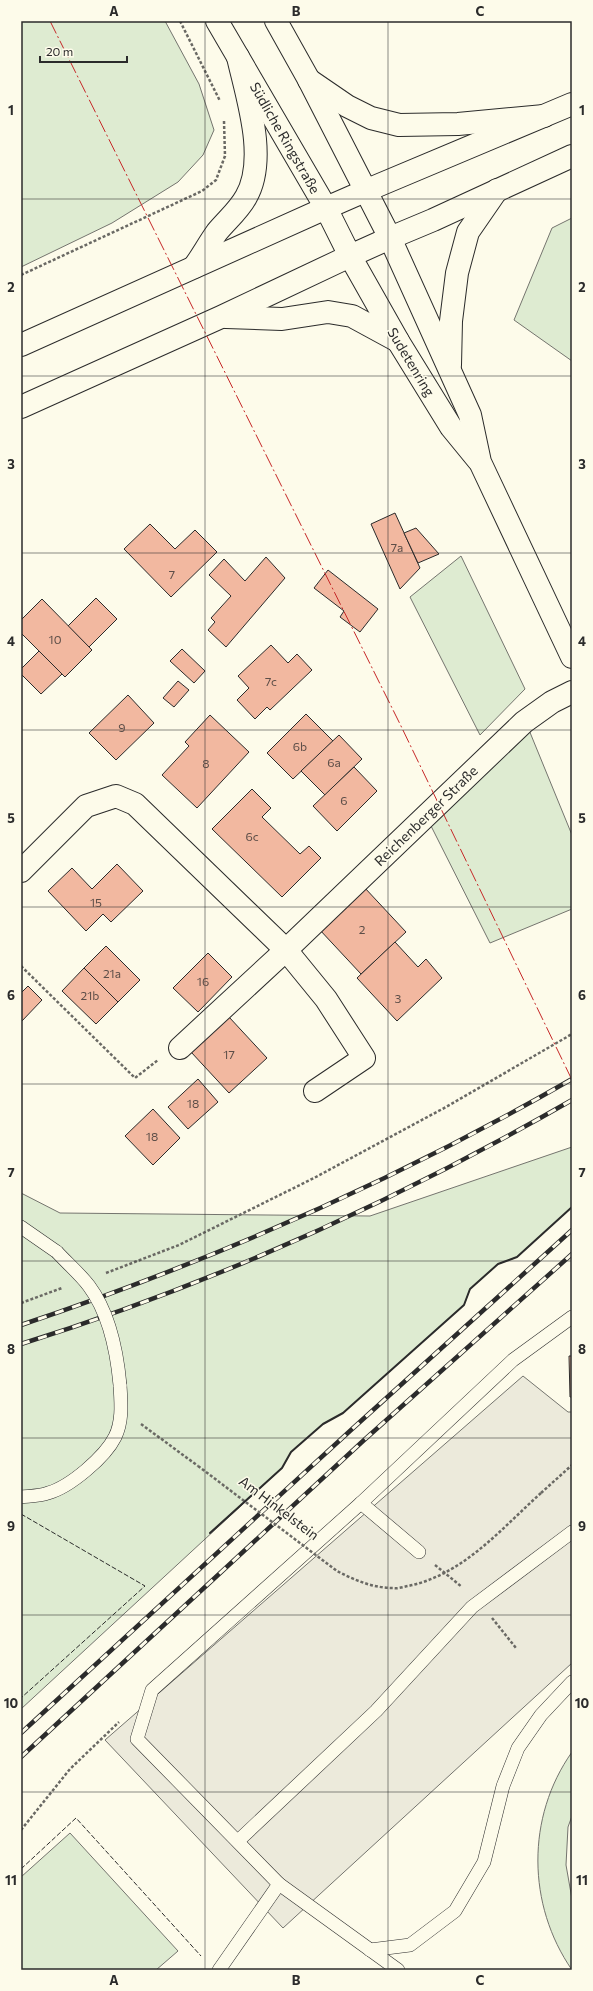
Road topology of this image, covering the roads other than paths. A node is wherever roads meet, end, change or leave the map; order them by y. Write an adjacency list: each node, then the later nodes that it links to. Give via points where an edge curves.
1 (217, 21): 3 (main road, Südliche Ringstraße)
2 (276, 21): 4 (main road)
3 (238, 57): 10 (main road, Südliche Ringstraße); 13 (main road, via 254,123 254,179 246,197 217,232)
4 (309, 80): 6 (main road, via 347,106 371,118 399,125 458,124); 9 (main road)
5 (572, 104): 6 (main road)
6 (544, 116): 9 (main road)
7 (572, 156): 8 (main road)
8 (497, 190): 11 (main road); 17 (main road, via 468,232 456,273 451,321)
9 (366, 191): 10 (main road); 11 (main road)
10 (326, 208): 12 (main road, Südliche Ringstraße); 13 (main road)
11 (390, 238): 12 (main road); 17 (main road, Sudetenring)
12 (350, 256): 14 (main road); 15 (main road, Sudetenring)
13 (194, 267): 16 (main road)
14 (221, 317): 15 (main road, via 282,319 328,312 352,316); 18 (main road)
15 (398, 341): 19 (main road, Sudetenring, via 451,427)
16 (21, 345)
17 (450, 370): 19 (main road, Sudetenring, via 470,415)
18 (21, 407)
19 (480, 462): 20 (main road, Sudetenring)
20 (572, 657)
21 (572, 692): 23 (main road, Reichenberger Straße, via 552,702 524,722)
22 (21, 871): 23 (main road, via 86,806 116,796 135,804)
23 (286, 950): 24 (main road, Reichenberger Straße); 25 (main road, via 326,999 364,1058)
24 (180, 1048)
25 (316, 1091)
26 (21, 1227): 28 (lane, bridge, via 57,1252 89,1286 108,1322 114,1343 121,1414 116,1436 80,1476 49,1493)
27 (572, 1317): 29 (lane, via 513,1360)
28 (21, 1497)
29 (361, 1503): 31 (lane); 33 (lane, via 152,1690 137,1740)
30 (572, 1532): 33 (lane, via 472,1607 376,1711)
31 (419, 1552)
32 (572, 1682): 35 (lane, via 541,1715 518,1748 503,1786 484,1862 455,1911 410,1945)
33 (238, 1842): 34 (lane)
34 (279, 1884): 35 (lane); 36 (lane)
35 (370, 1950): 37 (lane)
36 (219, 1970)
37 (398, 1970)

